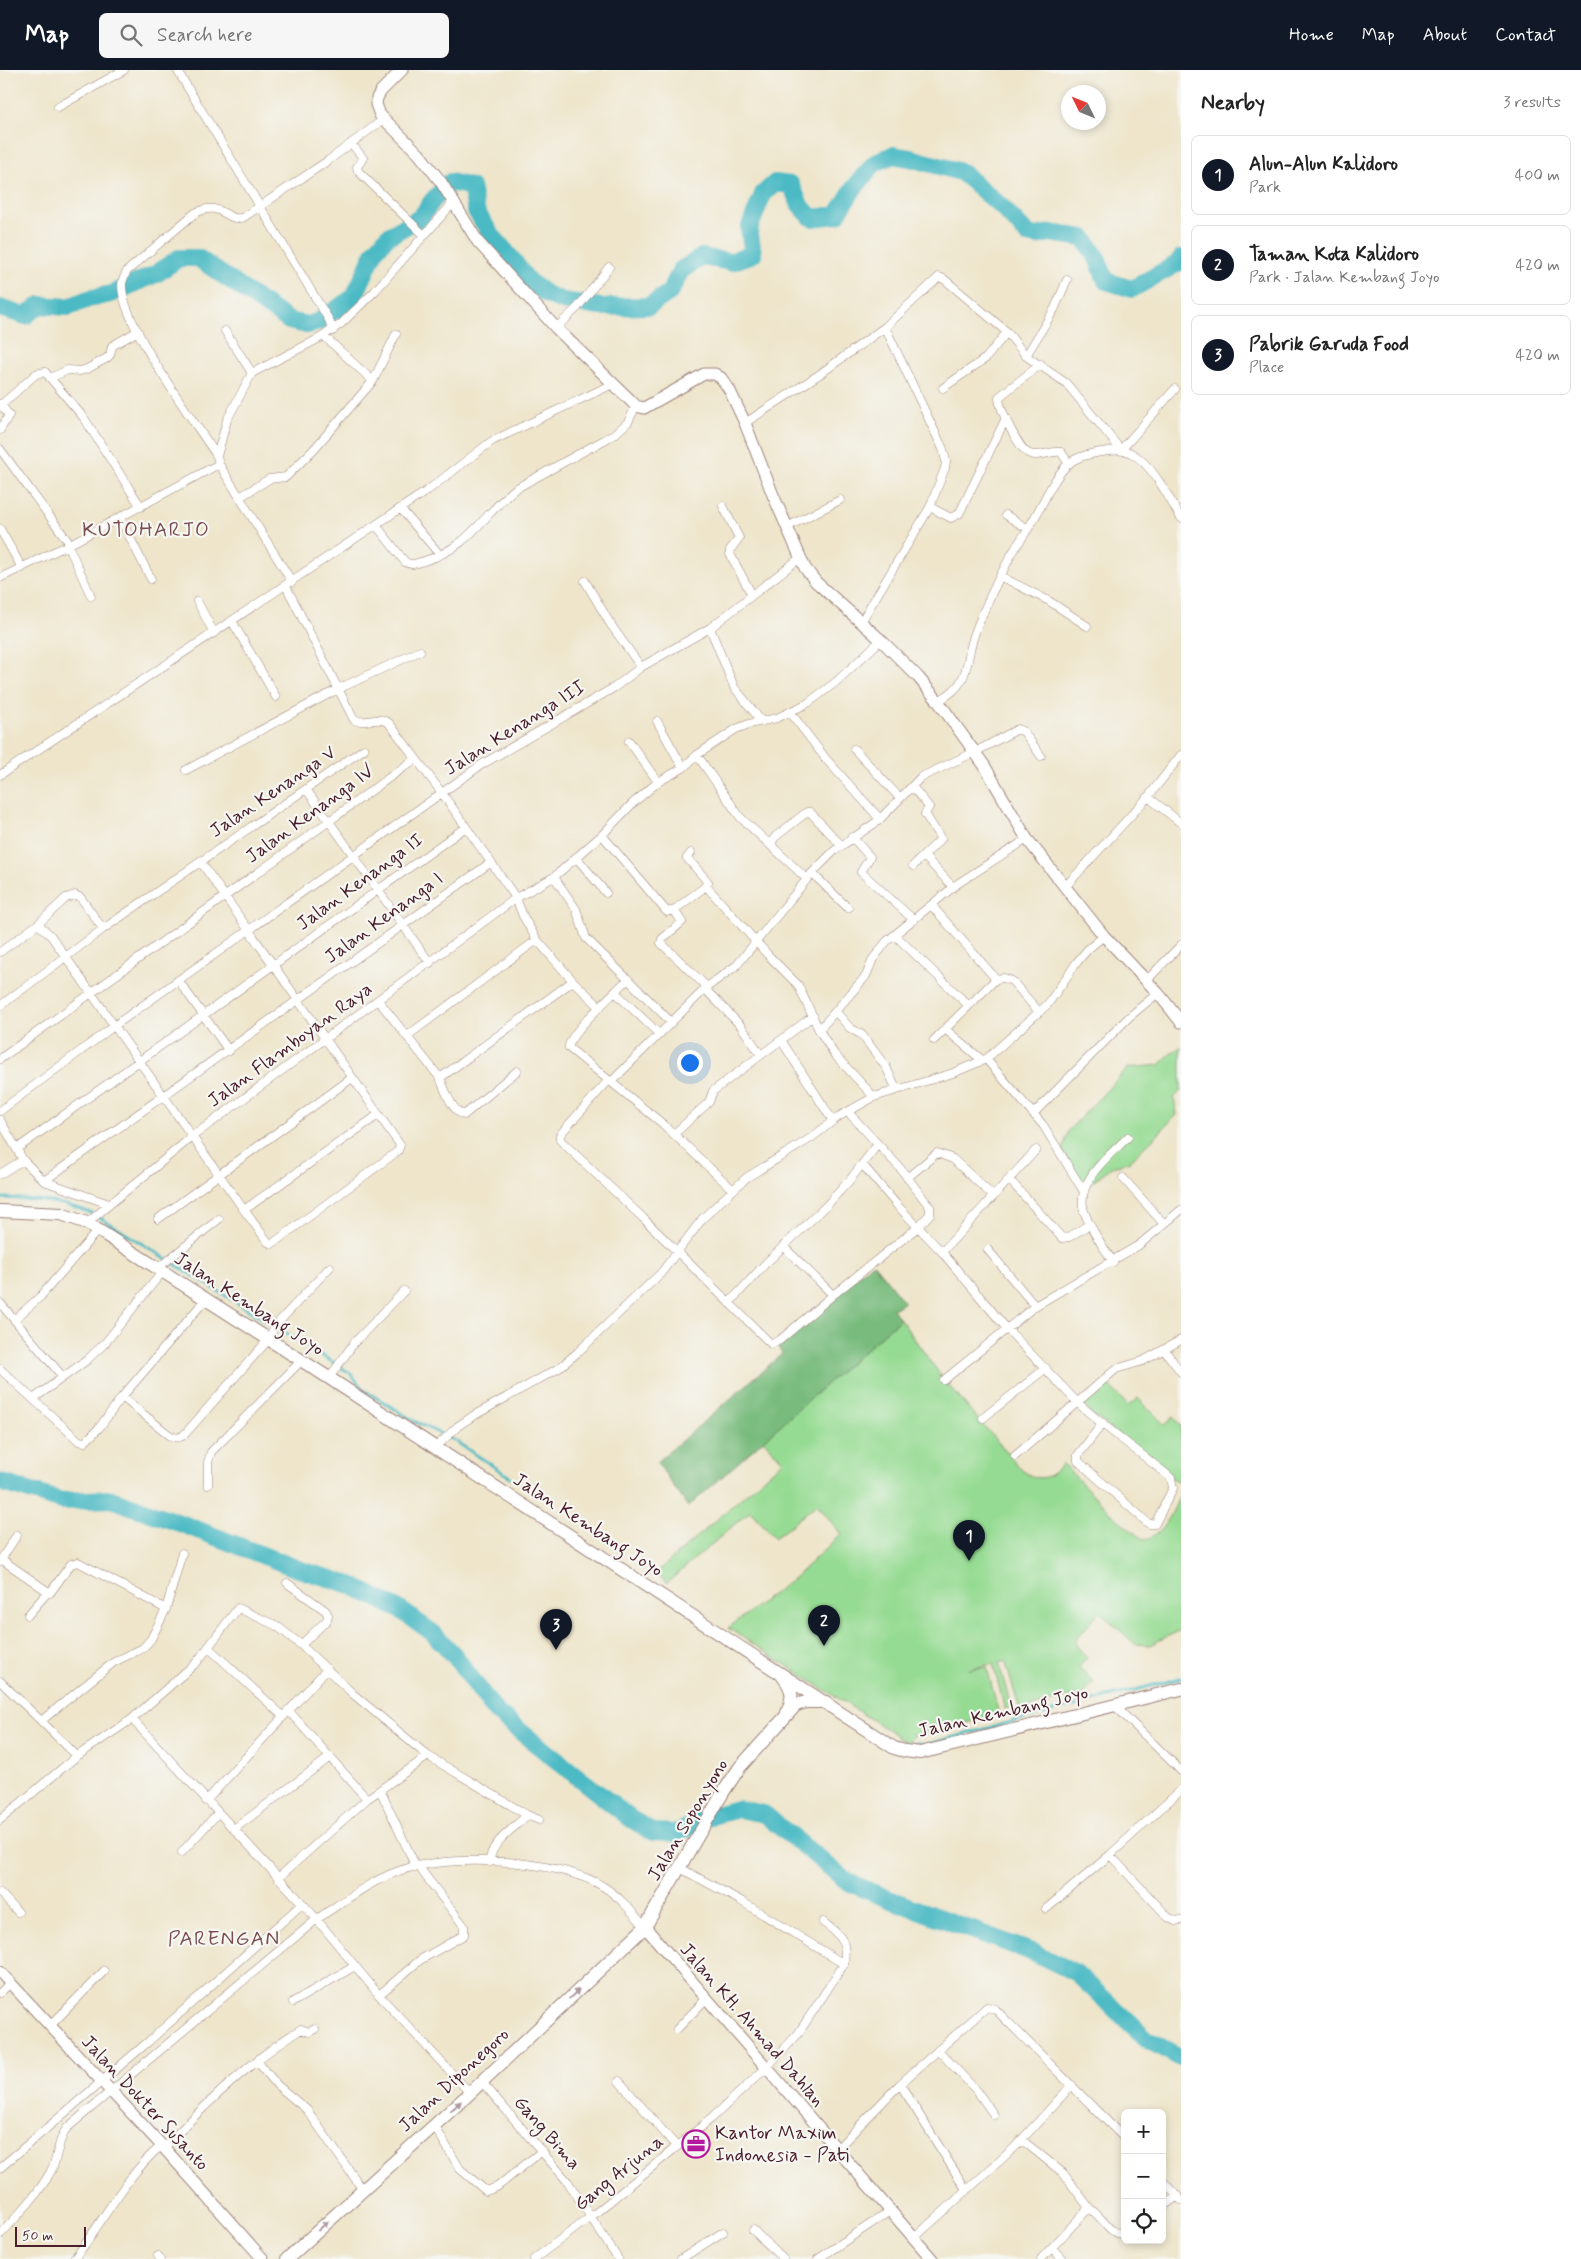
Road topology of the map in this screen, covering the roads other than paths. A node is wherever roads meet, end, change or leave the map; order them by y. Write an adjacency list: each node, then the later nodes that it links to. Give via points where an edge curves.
1 (124, 70): 4 (street)
2 (177, 70): 8 (street)
3 (402, 70): 5 (street, via 377,98 377,110)
4 (58, 108)
5 (384, 119): 6 (street); 7 (street, via 419,154)
6 (351, 143): 8 (street); 9 (street, via 363,158 358,171)
7 (453, 203): 9 (street); 13 (street, via 478,242)
8 (262, 206): 14 (street, via 239,218 216,208 202,209 134,264 122,284); 16 (street, via 324,311)
9 (424, 235): 16 (street, via 374,292)
10 (609, 267): 13 (street, via 578,307)
11 (1068, 280): 20 (street)
12 (885, 327): 17 (street, via 936,279 942,278); 31 (street); 40 (street, via 946,462)
13 (556, 328): 25 (street)
14 (138, 330): 23 (street, via 112,346 107,358 87,369 68,370); 35 (street)
15 (225, 331): 22 (street)
16 (332, 331): 19 (street)
17 (1007, 332): 20 (street); 26 (street, via 986,358)
18 (396, 334): 24 (street)
19 (324, 336): 22 (street); 24 (street)
20 (1026, 356): 21 (street)
21 (1041, 364): 30 (street, via 999,397); 34 (street, via 1066,383)
22 (252, 373): 35 (street, via 227,420)
23 (50, 378): 28 (street, via 45,372 36,374); 41 (street, via 94,433)
24 (373, 380): 37 (street, via 286,477 269,479)
25 (613, 384): 29 (street); 42 (street, via 492,441)
26 (943, 388)
27 (1175, 389): 34 (street)
28 (1, 405): 32 (street, via 9,415)
29 (636, 406): 31 (street, via 647,408 710,373 725,382); 51 (street, via 628,422 615,434 515,489 467,539)
30 (1006, 418): 36 (street, via 1019,445 1027,453 1038,455 1059,451); 40 (street, via 959,514 951,518)
31 (745, 423): 47 (street)
32 (0, 430)
33 (0, 449): 50 (street)
34 (1121, 450): 36 (street, via 1083,456); 45 (street, via 1134,454 1148,467)
35 (218, 460): 37 (street); 41 (street)
36 (1069, 464): 49 (street)
37 (240, 498): 58 (street)
38 (840, 500): 47 (street)
39 (723, 506): 59 (street, via 739,538 730,554)
40 (930, 507): 63 (street)
41 (141, 508): 44 (street)
42 (401, 509): 46 (street); 51 (street)
43 (1006, 515): 49 (street)
44 (120, 518): 50 (street); 56 (street)
45 (1181, 518)
46 (376, 525): 51 (street, via 400,558 409,564); 58 (street)
47 (787, 527): 52 (street)
48 (0, 529): 53 (street)
49 (1028, 529): 54 (street)
50 (69, 545): 53 (street); 60 (street)
51 (440, 556)
52 (800, 558): 59 (street, Jalan Kenanga III); 63 (street, via 816,582)
53 (22, 568): 55 (street)
54 (1000, 576): 64 (street, via 1049,601); 72 (street, via 976,630 961,682 950,694)
55 (0, 578)
56 (151, 578)
57 (585, 582): 69 (street)
58 (289, 584): 62 (street); 70 (street)
59 (752, 595): 65 (street, Jalan Kenanga III)
60 (91, 596)
61 (197, 601): 66 (street)
62 (232, 621): 66 (street); 71 (street)
63 (861, 622): 67 (street)
64 (1087, 626)
65 (710, 628): 69 (street, Jalan Kenanga III); 75 (street, via 734,686)
66 (214, 633): 86 (street)
67 (881, 640): 72 (street); 73 (street, Jalan Flamboyan Raya, via 821,694)
68 (420, 650): 70 (street)
69 (641, 667): 90 (street, Jalan Kenanga III, via 615,687 481,766)
70 (338, 689): 83 (street, via 354,720 373,719 389,723); 85 (street)
71 (276, 697)
72 (938, 700): 79 (street)
73 (790, 712): 75 (street, Jalan Flamboyan Raya); 93 (street, via 826,759)
74 (657, 721): 84 (street)
75 (762, 722): 80 (street, Jalan Flamboyan Raya, via 736,729)
76 (629, 741): 87 (street)
77 (364, 749): 89 (street, Jalan Kenanga V)
78 (854, 749): 92 (street)
79 (975, 752): 82 (street, via 1020,729); 88 (street, via 928,773); 99 (street)
80 (697, 755): 84 (street, Jalan Flamboyan Raya); 101 (street, via 740,817)
81 (1181, 755): 91 (street)
82 (1041, 756)
83 (415, 759): 90 (street); 94 (street, Jalan Kenanga IV)
84 (683, 768): 87 (street, Jalan Flamboyan Raya)
85 (186, 770)
86 (0, 776)
87 (658, 782): 97 (street, Jalan Flamboyan Raya)
88 (912, 786): 92 (street); 104 (street, via 929,807 925,814 941,839)
89 (306, 789): 94 (street); 106 (street, Jalan Kenanga V)
90 (442, 793): 96 (street); 103 (street, Jalan Kenanga III)
91 (1148, 797): 95 (street); 113 (street)
92 (900, 798): 93 (street)
93 (880, 819): 98 (street)
94 (329, 822): 103 (street); 116 (street, Jalan Kenanga IV)
95 (1181, 823)
96 (466, 827): 107 (street); 114 (street, Jalan Kenanga II)
97 (602, 835): 105 (street, Jalan Flamboyan Raya); 120 (street, via 663,908 667,912)
98 (852, 837): 100 (street); 121 (street, via 870,857 861,872)
99 (1027, 839): 112 (street); 113 (street)
100 (841, 845): 101 (street, via 807,812 776,837); 109 (street)
101 (773, 847): 109 (street)
102 (691, 853): 111 (street, via 687,858 708,882)
103 (353, 855): 114 (street); 125 (street, Jalan Kenanga III)
104 (924, 856): 108 (street); 112 (street)
105 (576, 857): 110 (street, Jalan Flamboyan Raya); 115 (street)
106 (200, 861): 116 (street); 124 (street, Jalan Kenanga V)
107 (490, 863): 117 (street); 123 (street, Jalan Kenanga I)
108 (913, 866)
109 (809, 876): 119 (street); 129 (street)
110 (554, 877): 117 (street, Jalan Flamboyan Raya); 137 (street, via 576,909 586,938)
111 (705, 886): 120 (street); 129 (street)
112 (953, 887): 118 (street)
113 (1064, 888): 127 (street)
114 (378, 890): 123 (street); 134 (street, Jalan Kenanga II)
115 (606, 893)
116 (224, 896): 125 (street); 141 (street, Jalan Kenanga IV)
117 (516, 898): 128 (street); 133 (street, Jalan Flamboyan Raya)
118 (932, 906): 121 (street); 135 (street)
119 (848, 908)
120 (674, 910): 140 (street, via 682,922 661,943)
121 (914, 920): 126 (street)
122 (38, 924): 124 (street, via 66,898 75,895 81,898); 131 (street); 132 (street)
123 (403, 926): 133 (street); 144 (street, Jalan Kenanga I)
124 (103, 929): 132 (street, Jalan Kenanga V)
125 (249, 930): 134 (street); 136 (street, Jalan Kenanga III)
126 (895, 935): 146 (street); 149 (street, via 878,950 866,976)
127 (1104, 936): 139 (street); 150 (street, via 1088,949 1053,999)
128 (537, 940): 138 (street); 159 (street)
129 (757, 941): 140 (street, via 737,965); 152 (street, via 798,984)
130 (1181, 945): 139 (street)
131 (0, 952)
132 (66, 956): 141 (street); 147 (street, Jalan Kenanga V)
133 (430, 963): 145 (street, Jalan Flamboyan Raya)
134 (273, 964): 144 (street); 151 (street, Jalan Kenanga II)
135 (996, 979): 146 (street); 150 (street, via 1012,982)
136 (178, 980): 151 (street); 155 (street, Jalan Kenanga III)
137 (628, 980): 142 (street); 153 (street)
138 (573, 981): 148 (street); 170 (street)
139 (1146, 981): 143 (street)
140 (706, 988): 153 (street); 164 (street, via 741,1026)
141 (91, 992): 155 (street); 165 (street, Jalan Kenanga IV)
142 (615, 992): 148 (street); 158 (street)
143 (1158, 993): 154 (street); 177 (street, via 1129,1016)
144 (298, 1000): 160 (street); 163 (street, Jalan Kenanga I)
145 (378, 1000): 159 (street); 160 (street, Jalan Flamboyan Raya)
146 (968, 1005): 156 (street)
147 (0, 1006)
148 (600, 1007): 171 (street, via 568,1045 571,1051)
149 (836, 1012): 157 (street); 172 (street, via 850,1028 862,1035 886,1067)
150 (1039, 1012): 166 (street)
151 (203, 1015): 163 (street); 167 (street, Jalan Kenanga II)
152 (813, 1016): 157 (street); 161 (street)
153 (670, 1022): 158 (street)
154 (1181, 1022)
155 (114, 1026): 167 (street); 175 (street, Jalan Kenanga III)
156 (945, 1029): 162 (street); 166 (street)
157 (819, 1030): 174 (street, via 834,1054)
158 (659, 1034): 171 (street)
159 (407, 1036): 170 (street)
160 (325, 1039): 169 (street); 182 (street, Jalan Flamboyan Raya)
161 (781, 1040): 164 (street); 180 (street)
162 (934, 1040)
163 (229, 1051): 173 (street, Jalan Kenanga I)
164 (761, 1055): 181 (street, via 713,1091 709,1102)
165 (0, 1059)
166 (984, 1059): 172 (street, via 953,1073); 177 (street)
167 (139, 1060): 173 (street); 185 (street, Jalan Kenanga II)
168 (517, 1071): 170 (street, via 464,1115 447,1096)
169 (352, 1078): 178 (street); 190 (street)
170 (440, 1078)
171 (609, 1081): 181 (street); 211 (street, via 564,1130 560,1140)
172 (897, 1090): 174 (street)
173 (164, 1096): 182 (street); 194 (street, Jalan Kenanga I)
174 (874, 1097): 176 (street)
175 (0, 1111)
176 (848, 1112): 180 (street); 184 (street)
177 (1033, 1114): 196 (street)
178 (378, 1115): 199 (street); 199 (street, via 400,1145 398,1150 272,1244)
179 (0, 1120): 185 (street)
180 (833, 1121): 195 (street)
181 (674, 1134): 195 (street)
182 (193, 1136): 190 (street); 198 (street, Jalan Flamboyan Raya)
183 (1128, 1137): 196 (street, via 1090,1178)
184 (878, 1144): 188 (street); 191 (street)
185 (18, 1148): 187 (street)
186 (1036, 1150): 193 (street)
187 (23, 1160): 189 (street); 194 (street)
188 (862, 1164): 207 (street); 209 (street, via 827,1205)
189 (0, 1174)
190 (219, 1174): 199 (street); 202 (street)
191 (908, 1178): 197 (street, via 937,1152 953,1159); 207 (street, via 930,1207 930,1214)
192 (1123, 1178): 206 (street)
193 (1009, 1179): 197 (street); 205 (street, via 1062,1238)
194 (44, 1181): 198 (street)
195 (732, 1189): 211 (street, via 703,1218)
196 (1084, 1192): 205 (street, via 1084,1210)
197 (993, 1196): 212 (street)
198 (109, 1204): 204 (street, Jalan Flamboyan Raya)
199 (244, 1210)
200 (1181, 1210): 206 (street)
201 (0, 1211): 204 (main road, Jalan Kembang Joyo, via 61,1214)
202 (158, 1219)
203 (219, 1219): 215 (street)
204 (87, 1223): 208 (main road, Jalan Kembang Joyo)
205 (1090, 1224): 213 (street)
206 (1164, 1224): 213 (street)
207 (918, 1227): 212 (street); 217 (street)
208 (98, 1230): 215 (main road, Jalan Kembang Joyo); 222 (street, via 41,1296)
209 (783, 1246): 217 (street); 220 (street)
210 (988, 1250): 221 (street)
211 (677, 1252): 220 (street); 239 (street, via 654,1280 565,1363 473,1416)
212 (942, 1252): 223 (street)
213 (1113, 1262): 221 (street)
214 (330, 1267): 224 (street, via 275,1326)
215 (161, 1269): 218 (main road, Jalan Kembang Joyo); 231 (street, via 105,1343)
216 (404, 1291): 232 (street, via 354,1343)
217 (833, 1294): 220 (street, via 780,1340 771,1344)
218 (206, 1299): 224 (main road, Jalan Kembang Joyo); 234 (street)
219 (0, 1303): 222 (street)
220 (730, 1303)
221 (1035, 1306): 223 (street)
222 (15, 1319): 231 (street)
223 (1007, 1329): 228 (street); 233 (street)
224 (268, 1340): 227 (main road, Jalan Kembang Joyo); 234 (street, via 180,1438 168,1434)
225 (1181, 1340): 226 (street)
226 (1164, 1351): 230 (street); 236 (street, via 1116,1369)
227 (302, 1360): 232 (main road, Jalan Kembang Joyo); 241 (street, via 211,1452)
228 (1046, 1368): 236 (street); 237 (street)
229 (0, 1369): 235 (street)
230 (1181, 1372)
231 (63, 1377): 235 (street)
232 (330, 1378): 239 (main road, Jalan Kembang Joyo)
233 (944, 1380)
234 (122, 1397): 235 (street, via 89,1440 82,1442)
235 (33, 1399)
236 (1077, 1402): 238 (street); 240 (street)
237 (983, 1418)
238 (1104, 1423): 238 (street, via 1078,1455 1078,1460 1149,1524 1156,1524 1173,1488 1173,1481)
239 (435, 1448): 252 (main road, Jalan Kembang Joyo)
240 (1015, 1456)
241 (208, 1485)
242 (17, 1534): 244 (street)
243 (182, 1553): 247 (street)
244 (0, 1560): 246 (street)
245 (287, 1583): 249 (street, via 326,1610 328,1615 327,1620)
246 (47, 1593): 247 (street, via 53,1591 71,1564 78,1562); 248 (street)
247 (166, 1609): 260 (street, via 143,1648 114,1662)
248 (28, 1616)
249 (301, 1645): 250 (street, via 277,1626 238,1608); 251 (street)
250 (209, 1648): 257 (street); 259 (street)
251 (327, 1669): 257 (street); 262 (street)
252 (779, 1671): 255 (main road, Jalan Kembang Joyo); 258 (main road, via 792,1692)
253 (0, 1681): 260 (street)
254 (1181, 1689): 256 (main road, Jalan Kembang Joyo)
255 (828, 1703): 256 (main road, Jalan Kembang Joyo, via 894,1748 920,1753); 258 (main road, via 806,1702)
256 (1114, 1705): 264 (street)
257 (285, 1713): 263 (street); 268 (street)
258 (787, 1713): 278 (main road, Jalan Soponyono, via 740,1767)
259 (132, 1719): 261 (street); 268 (street)
260 (42, 1721): 261 (street)
261 (77, 1756): 271 (street)
262 (428, 1756): 265 (street); 270 (street)
263 (330, 1757): 267 (street); 273 (street)
264 (1181, 1771)
265 (380, 1790): 267 (street); 277 (street)
266 (1181, 1790): 275 (street)
267 (367, 1799): 279 (street)
268 (206, 1801): 269 (street)
269 (218, 1813): 273 (street); 274 (street)
270 (527, 1815): 272 (street); 276 (street, via 494,1847 489,1854)
271 (0, 1820)
272 (539, 1820)
273 (234, 1830): 279 (street)
274 (182, 1852)
275 (1110, 1855): 282 (street); 285 (street, via 1168,1917)
276 (490, 1862): 277 (street); 287 (street, via 529,1864 590,1879 606,1888)
277 (417, 1866): 284 (street, via 399,1871 360,1891); 294 (street, via 464,1926 464,1935 420,1960)
278 (680, 1868): 287 (main road, Jalan Soponyono); 288 (street)
279 (278, 1878): 281 (street)
280 (0, 1892): 283 (street)
281 (302, 1904): 284 (street); 304 (street, via 229,1972)
282 (1046, 1909)
283 (18, 1912)
284 (317, 1919): 289 (street); 308 (street)
285 (1181, 1920)
286 (824, 1922): 288 (street, via 842,1936 846,1945)
287 (645, 1927): 295 (street, Jalan KH. Ahmad Dahlan); 305 (main road, Jalan Diponegoro, one-way to 287)
288 (844, 1964): 302 (street, Gang Arjuna, via 798,2034)
289 (355, 1966): 294 (street); 296 (street)
290 (104, 1971): 297 (street)
291 (0, 1972): 292 (street, Jalan Dokter Susanto)
292 (10, 1983): 293 (street); 297 (street, Jalan Dokter Susanto)
293 (0, 1993)
294 (379, 1995): 309 (street)
295 (706, 1999): 298 (street); 302 (street, Jalan KH. Ahmad Dahlan)
296 (293, 2002)
297 (50, 2026): 304 (street, Jalan Dokter Susanto)
298 (677, 2028)
299 (315, 2029): 301 (street, via 309,2032 301,2029)
300 (938, 2050): 306 (street); 307 (street, via 990,2007); 310 (street, via 977,2091)
301 (258, 2061): 315 (street, via 200,2110); 320 (street, via 277,2085 310,2114)
302 (766, 2068): 314 (street, Gang Arjuna); 316 (street, Jalan KH. Ahmad Dahlan)
303 (619, 2081): 314 (street)
304 (101, 2082): 308 (street, Jalan Dokter Susanto); 318 (street)
305 (482, 2082): 309 (main road, Jalan Diponegoro); 317 (street, Gang Bima)
306 (900, 2084): 316 (street); 321 (street)
307 (1072, 2085): 312 (street); 313 (street)
308 (109, 2092): 315 (street, Jalan Dokter Susanto); 330 (street, via 64,2132 52,2170)
309 (470, 2093): 311 (main road, Jalan Diponegoro, one-way to 309)
310 (994, 2115)
311 (434, 2125): 317 (street, via 460,2169 486,2191 496,2187); 320 (main road, Jalan Diponegoro)
312 (1121, 2135)
313 (1022, 2140): 321 (street); 324 (street, via 1063,2173)
314 (677, 2146): 326 (street, Gang Arjuna)
315 (163, 2147): 333 (street, via 137,2168 125,2183); 334 (street, Jalan Dokter Susanto)
316 (836, 2150): 325 (street, Jalan KH. Ahmad Dahlan)
317 (542, 2151): 326 (street, Gang Bima)
318 (0, 2168)
319 (1166, 2184): 322 (street)
320 (362, 2190): 335 (main road, Jalan Diponegoro, one-way to 320)
321 (967, 2191): 331 (street)
322 (1179, 2198): 323 (street)
323 (1166, 2205)
324 (1090, 2209): 329 (street, via 1114,2233); 332 (street)
325 (890, 2211): 331 (street, Jalan KH. Ahmad Dahlan); 340 (street)
326 (592, 2216): 336 (street, Gang Arjuna); 337 (street, Gang Bima)
327 (753, 2230): 339 (street)
328 (723, 2232): 338 (street)
329 (1121, 2234)
330 (0, 2235)
331 (914, 2238): 341 (street, Jalan KH. Ahmad Dahlan)
332 (1052, 2248): 342 (street); 343 (street)
333 (74, 2259)
334 (263, 2259)
335 (286, 2259)
336 (534, 2259)
337 (618, 2259)
338 (681, 2259)
339 (783, 2259)
340 (818, 2259)
341 (932, 2259)
342 (1041, 2259)
343 (1062, 2259)

